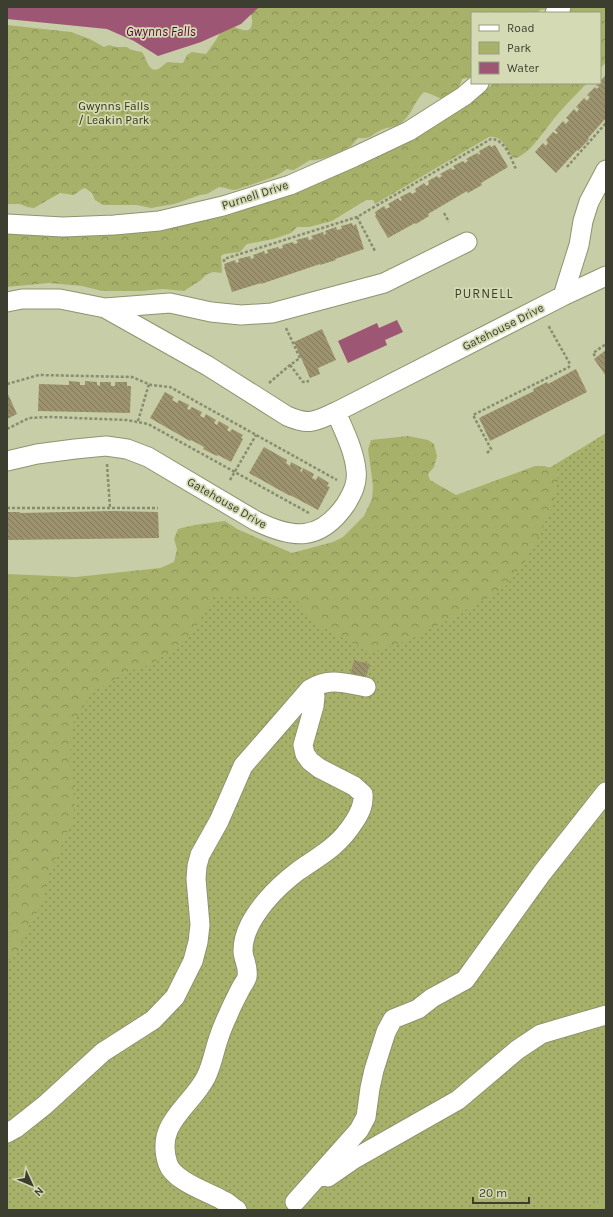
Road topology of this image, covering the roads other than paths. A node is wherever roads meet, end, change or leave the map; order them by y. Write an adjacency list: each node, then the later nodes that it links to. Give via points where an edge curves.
1 (478, 84): 3 (street, Purnell Drive, via 464,96 409,131 290,184 223,206 159,221 136,223 63,227)
2 (606, 170): 6 (street, via 589,202 579,245)
3 (7, 224)
4 (467, 242): 8 (street, Gatehouse Drive, via 384,283 272,314 211,312 170,303)
5 (606, 276): 6 (street, Gatehouse Drive)
6 (562, 296): 9 (street, Gatehouse Drive)
7 (7, 302): 8 (street, Gatehouse Drive, via 22,299 60,299)
8 (105, 308): 9 (street, Gatehouse Drive, via 208,366 287,416 301,422 315,421)
9 (336, 412): 10 (street, Gatehouse Drive, via 353,452 357,471 355,487 340,513 332,521 320,530 304,534 288,534 256,521 148,457 127,449 106,446 37,454)
10 (7, 461)
11 (366, 687): 12 (street, via 328,682 319,683)
12 (310, 689): 15 (street, via 243,766 200,856 196,879 200,925 198,942 193,961 175,997 153,1020 103,1052 45,1105); 17 (street, via 315,696 303,745 305,754 319,768 354,786 363,794 364,802 360,814 346,835 282,884 250,923 242,952 247,964 247,978 218,1039 206,1077 174,1120 166,1137 168,1165 174,1172)
13 (606, 792): 16 (street, via 542,873 465,980 432,998 418,1009 393,1019 386,1032 374,1070 366,1117 360,1130)
14 (606, 1015): 16 (street, via 541,1034 517,1050 458,1100 354,1159)
15 (7, 1133)
16 (290, 1206)
17 (237, 1210)

